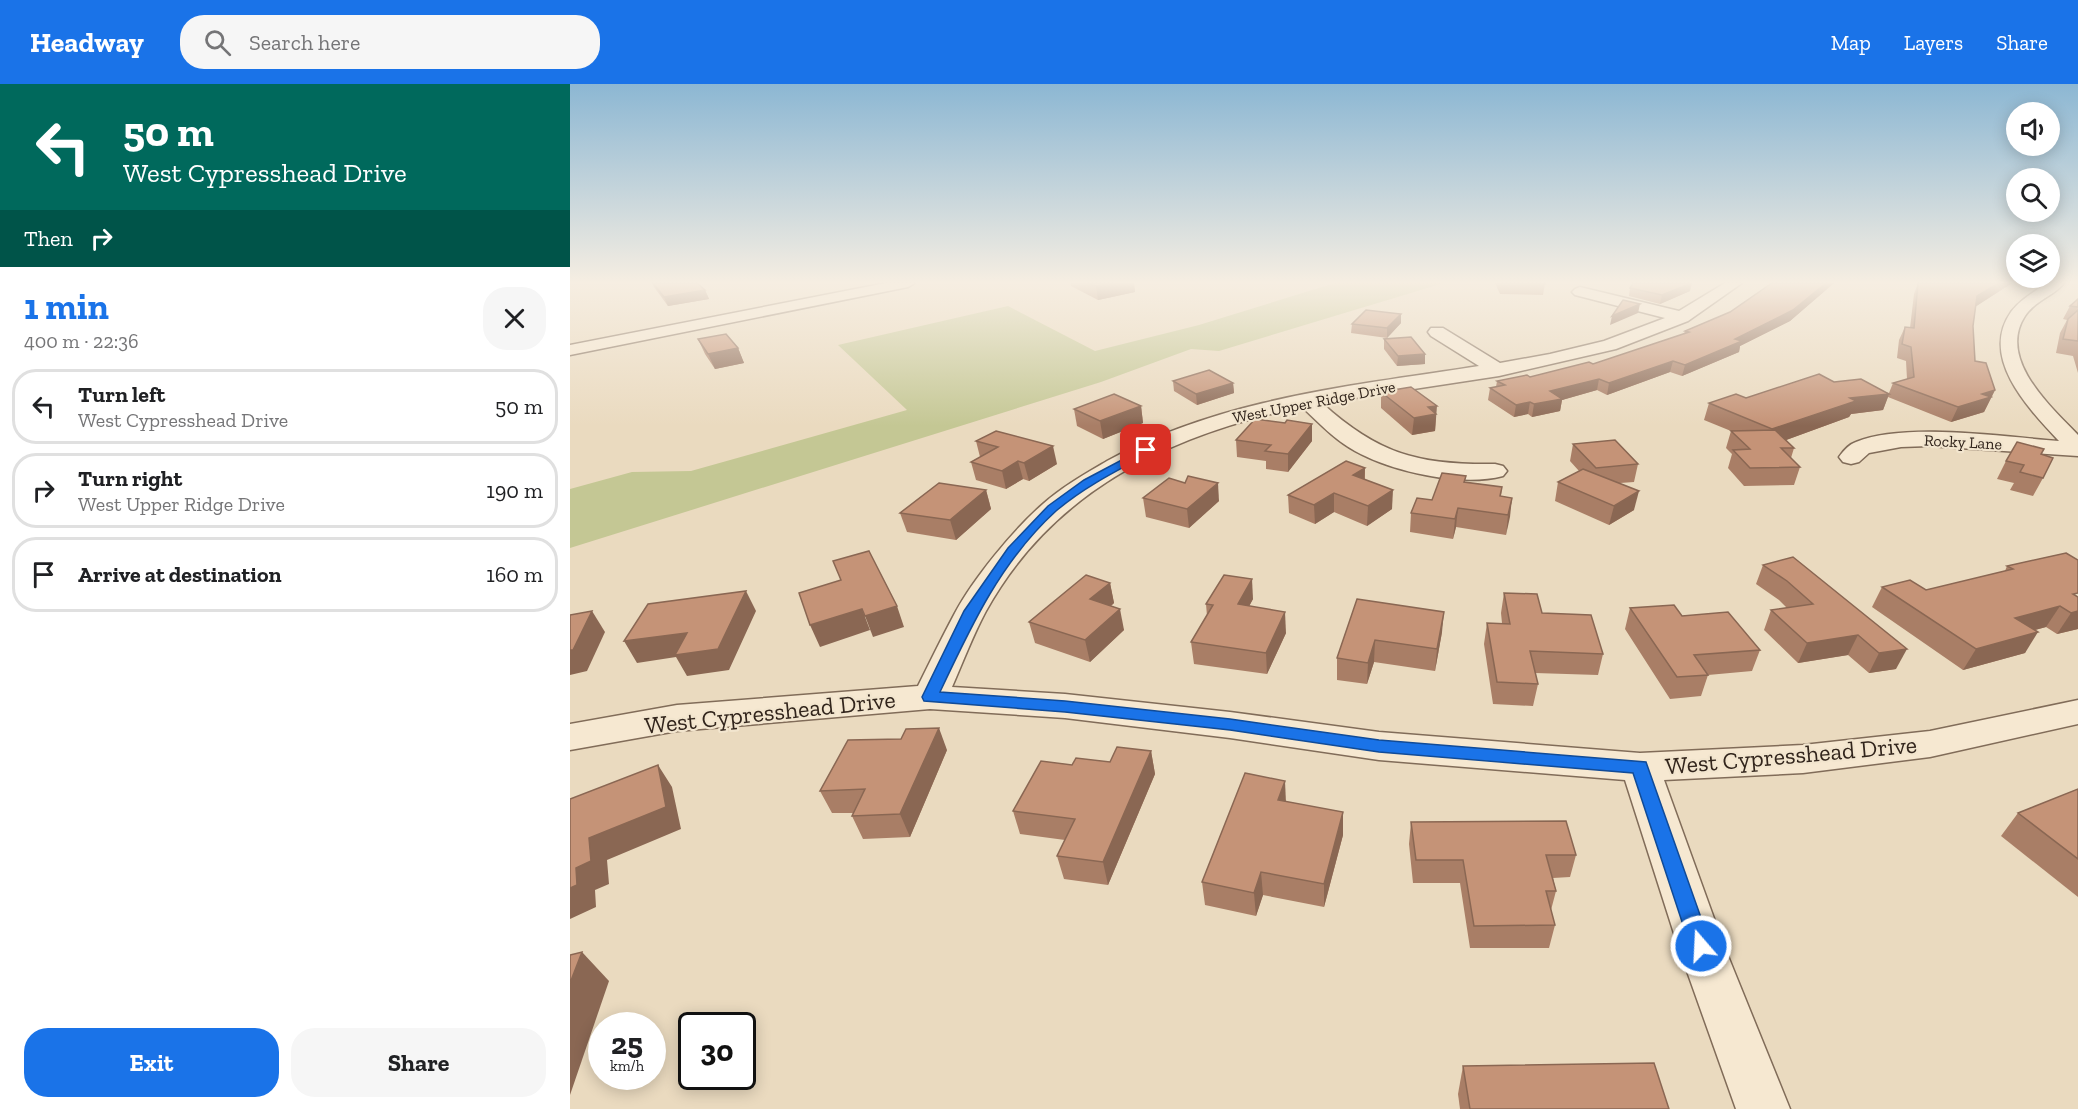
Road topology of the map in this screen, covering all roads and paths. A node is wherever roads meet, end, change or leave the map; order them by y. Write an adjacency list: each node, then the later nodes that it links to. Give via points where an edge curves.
1 (667, 331): 5 (street)
2 (1646, 331): 6 (street, West Upper Ridge Drive, via 1610,345)
3 (2010, 331): 8 (street, via 2009,354 2020,380)
4 (1437, 332): 6 (street)
5 (570, 350)
6 (1499, 370): 7 (street, West Upper Ridge Drive)
7 (1306, 400): 10 (street, via 1346,435 1372,451 1434,470); 11 (street, West Upper Ridge Drive, via 1217,421 1175,437 1088,482 1052,509 1013,551 971,611)
8 (2078, 449): 9 (street, Rocky Lane, via 1929,439 1862,447)
9 (1851, 457)
10 (1496, 471)
11 (930, 697): 13 (street, West Cypresshead Drive, via 677,718); 14 (street, West Cypresshead Drive, via 1065,706 1230,724 1379,746)
12 (2070, 722): 14 (street, West Cypresshead Drive, via 1803,759)
13 (570, 737)
14 (1640, 767): 15 (street, via 1701,946)
15 (1763, 1109)

